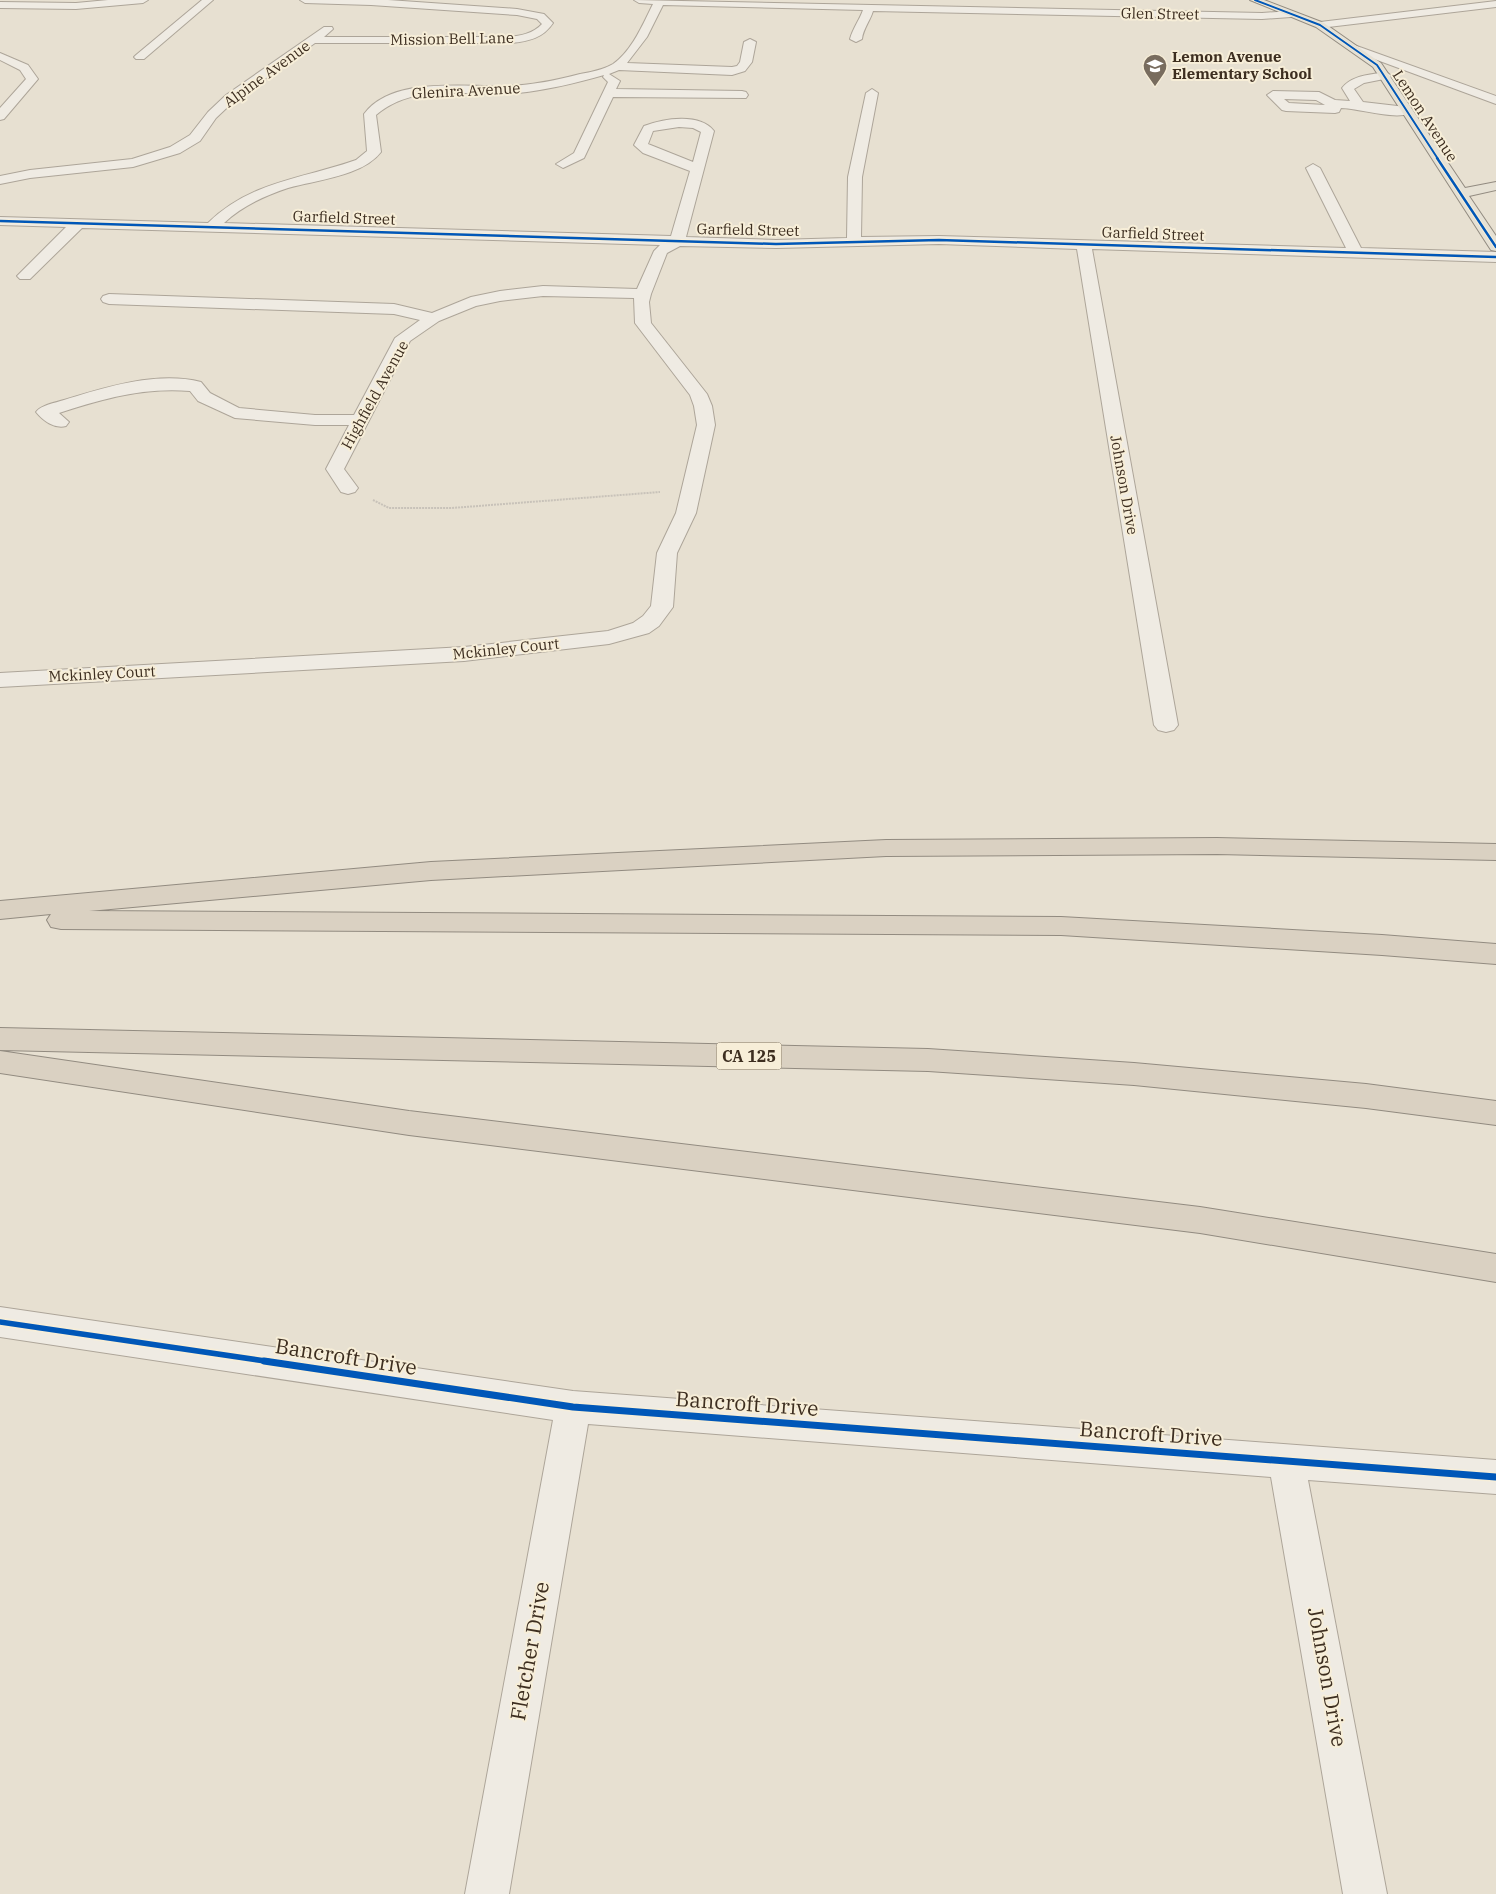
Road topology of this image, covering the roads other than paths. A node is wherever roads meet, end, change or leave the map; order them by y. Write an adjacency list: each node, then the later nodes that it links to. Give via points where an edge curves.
1 (142, 0): 12 (street, via 83,6)
2 (208, 0): 28 (street)
3 (305, 0): 9 (street, Mission Bell Lane)
4 (639, 0): 10 (street, Glen Street)
5 (1106, 0): 18 (street)
6 (1142, 0): 19 (street)
7 (1255, 0): 20 (main road, Lemon Avenue)
8 (1424, 0): 15 (street)
9 (356, 1): 24 (street, Alpine Avenue, via 341,19); 24 (street, Mission Bell Lane, via 526,12 540,16 548,23 533,35 506,40)
10 (659, 2): 14 (street, Glen Street); 29 (street, Glenira Avenue, via 627,58)
11 (1496, 4): 15 (street)
12 (0, 5)
13 (1389, 6): 21 (street)
14 (869, 8): 16 (street, Glen Street); 23 (street)
15 (1450, 10): 21 (street)
16 (1025, 12): 17 (street, Glen Street, via 1043,16); 17 (street, via 1024,5 1074,6)
17 (1076, 13): 18 (street, Glen Street)
18 (1110, 13): 19 (street, Glen Street)
19 (1147, 14): 20 (street, Glen Street)
20 (1291, 14): 22 (main road, Lemon Avenue)
21 (1413, 14): 22 (street)
22 (1320, 25): 26 (main road, Lemon Avenue)
23 (856, 39)
24 (314, 40): 43 (street, Alpine Avenue, via 230,98 195,138 175,150 133,162)
25 (750, 42): 29 (street, via 746,62 741,69 732,71)
26 (1354, 48): 31 (main road, Lemon Avenue, via 1377,65); 35 (street)
27 (0, 56): 39 (street, via 27,70 32,79)
28 (140, 57)
29 (617, 66): 30 (street, Glenira Avenue)
30 (602, 72): 32 (street, via 614,81); 48 (street, Glenira Avenue, via 547,86 506,90 434,90 399,95 377,106 370,114 374,152 360,163 251,197 224,212)
31 (1385, 76): 37 (street, via 1348,86); 38 (main road, Lemon Avenue)
32 (608, 93): 34 (street); 40 (street, via 578,155)
33 (872, 94): 50 (street, via 855,177)
34 (742, 95)
35 (1496, 100)
36 (1332, 104): 37 (street)
37 (1359, 105): 38 (street)
38 (1406, 111): 45 (main road, Lemon Avenue)
39 (0, 116)
40 (563, 164)
41 (698, 168): 41 (street, Garfield Street, via 708,131 704,127 668,124 648,129 641,145); 49 (street, Garfield Street)
42 (1313, 168): 53 (street)
43 (0, 180)
44 (1496, 186): 45 (main road)
45 (1462, 193): 52 (main road, Lemon Avenue)
46 (0, 221): 47 (street, Garfield Street)
47 (80, 223): 48 (street, Garfield Street); 55 (street)
48 (212, 226): 49 (street, Garfield Street)
49 (677, 241): 50 (street, Garfield Street); 56 (street, via 661,251)
50 (854, 242): 51 (street, Garfield Street, via 938,240)
51 (1084, 244): 53 (street, Garfield Street); 63 (street, Johnson Drive)
52 (1496, 246)
53 (1356, 253): 54 (street, Garfield Street)
54 (1496, 257)
55 (25, 276)
56 (643, 294): 58 (street, Highfield Avenue, via 543,291 471,302); 62 (street, Mckinley Court, via 643,322 698,394 706,425 686,513 667,553 662,607 641,628 609,637 464,654)
57 (109, 299): 58 (street, via 394,309)
58 (433, 318): 59 (street, Highfield Avenue, via 404,338)
59 (359, 420): 60 (street, via 235,413 204,397 195,386 181,384 157,385 83,399 45,412); 61 (street, Highfield Avenue, via 334,469)
60 (60, 422)
61 (348, 488)
62 (0, 680)
63 (1166, 725)
64 (1496, 852): 65 (highway, via 1217,846 886,848 432,871)
65 (0, 910)
66 (0, 920): 67 (highway, via 1061,926)
67 (1496, 954)
68 (0, 1039): 70 (highway, CA 125, via 928,1060 1143,1074 1366,1096)
69 (0, 1062): 71 (highway, via 409,1123 1200,1220)
70 (1496, 1113)
71 (1496, 1268)
72 (0, 1322): 73 (street, Bancroft Drive)
73 (574, 1407): 74 (street, Bancroft Drive); 76 (street, Fletcher Drive)
74 (1286, 1460): 75 (street, Bancroft Drive); 77 (street, Johnson Drive)
75 (1496, 1477)
76 (486, 1894)
77 (1366, 1894)

